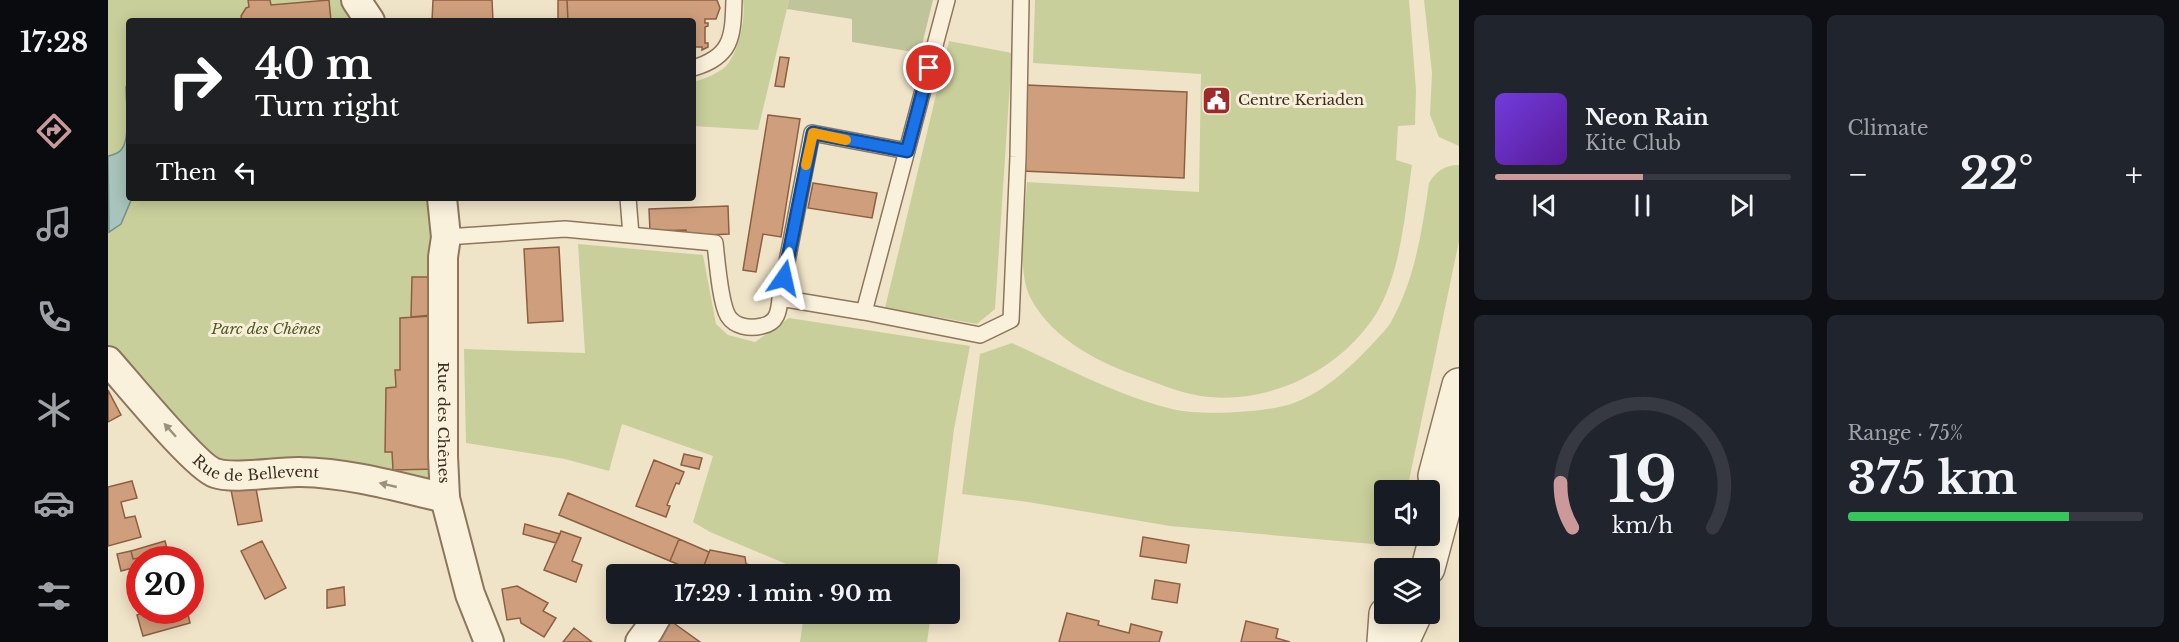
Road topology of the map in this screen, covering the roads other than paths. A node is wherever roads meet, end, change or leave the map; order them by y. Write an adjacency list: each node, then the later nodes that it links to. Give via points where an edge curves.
1 (356, 0): 5 (street)
2 (734, 0): 6 (lane, via 731,33 723,53)
3 (947, 0): 7 (lane)
4 (1021, 0): 13 (lane, via 1011,320 980,335)
5 (368, 18)
6 (696, 67)
7 (907, 151): 12 (lane, via 813,133); 13 (lane)
8 (442, 201): 11 (street, Rue des Chênes)
9 (628, 201): 10 (lane)
10 (631, 235): 11 (lane, via 565,229); 12 (lane, via 715,243 724,304 728,315 739,325 768,325 778,315)
11 (446, 237): 18 (street, Rue des Chênes)
12 (780, 298): 13 (lane)
13 (864, 312)
14 (108, 361): 18 (street, Rue de Bellevent, one-way to 14, via 339,474 214,473 194,457)
15 (1459, 385): 17 (street)
16 (1459, 451): 19 (street)
17 (1434, 480)
18 (445, 498): 23 (street, Rue des Chênes, via 470,594)
19 (1431, 558)
20 (652, 624): 24 (street)
21 (1385, 624): 25 (street)
22 (1410, 624): 26 (street)
23 (489, 642)
24 (640, 642)
25 (1384, 642)
26 (1402, 642)

